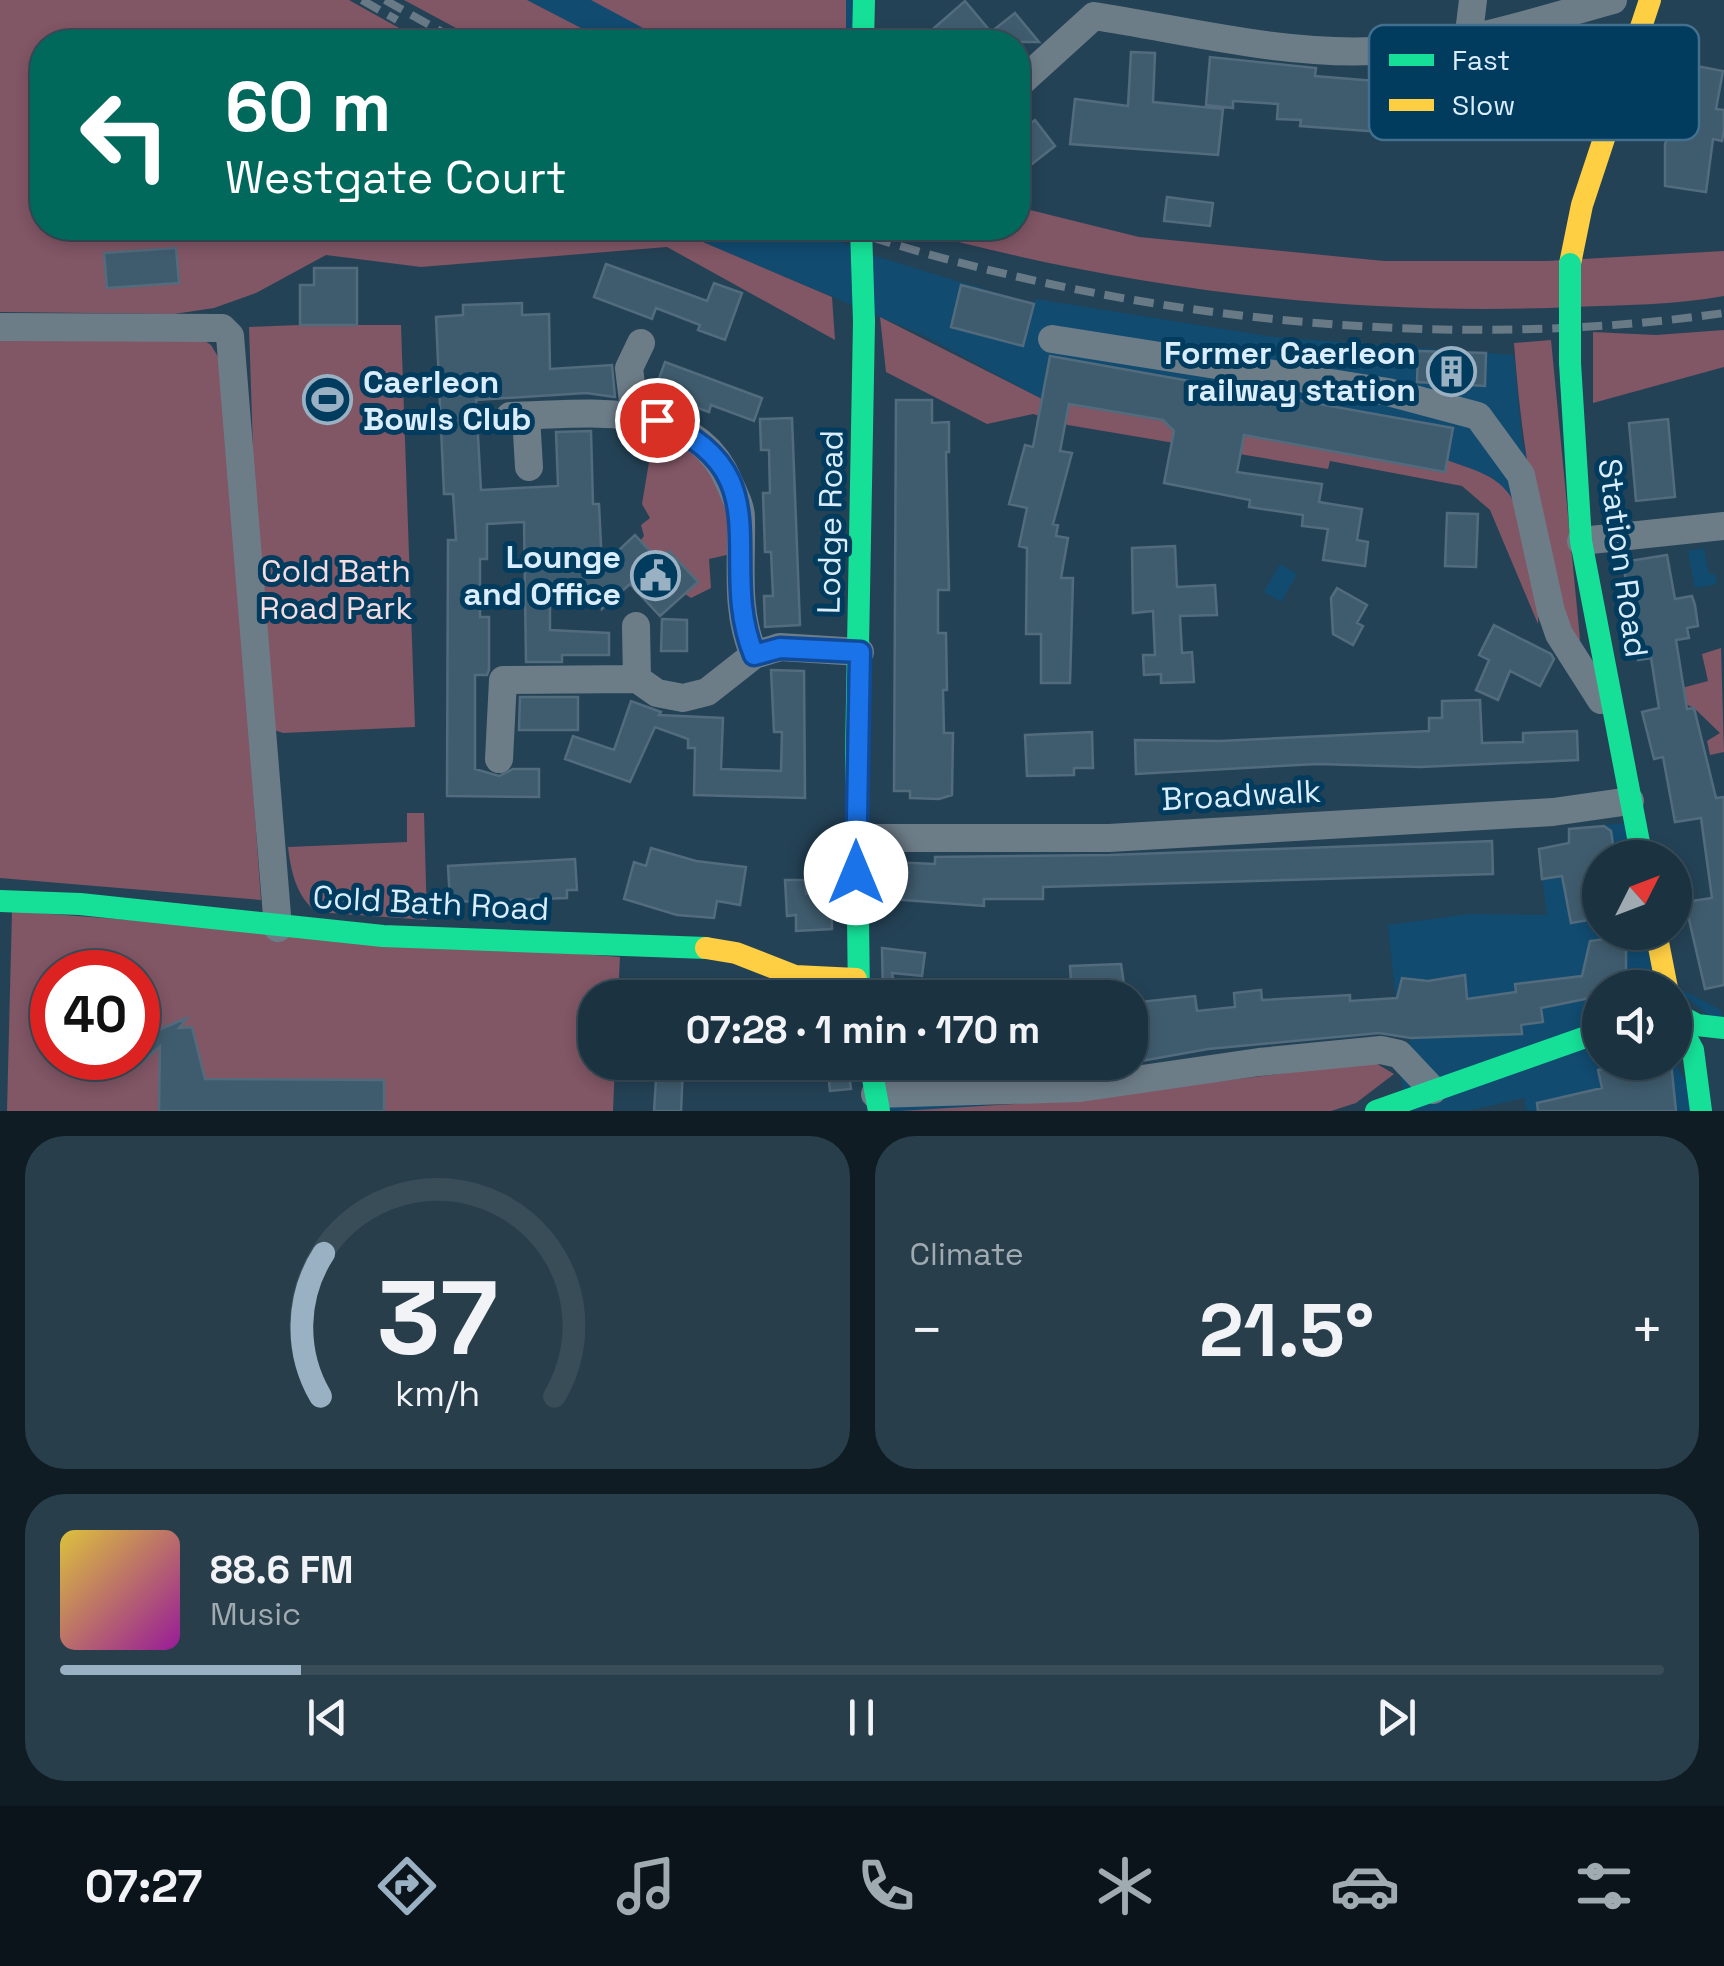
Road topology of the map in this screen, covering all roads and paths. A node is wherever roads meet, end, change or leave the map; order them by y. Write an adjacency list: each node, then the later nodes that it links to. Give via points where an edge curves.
1 (864, 0): 8 (street)
2 (1474, 0): 5 (street)
3 (1612, 0): 6 (street)
4 (1650, 0): 7 (street, Station Road, bridge)
5 (1470, 25)
6 (1524, 25)
7 (1642, 25)
8 (864, 30)
9 (1369, 51): 10 (street, via 1310,49 1094,16)
10 (1030, 74)
11 (1604, 140): 19 (street, Station Road, bridge, via 1570,264)
12 (861, 240): 21 (street, Lodge Road, bridge)
13 (0, 326): 30 (street, via 222,328 230,336)
14 (1052, 338): 24 (street, via 1388,392 1478,416 1521,476 1559,634)
15 (642, 343): 16 (street, via 629,368)
16 (635, 418): 17 (street, via 518,416); 22 (street, via 690,433 719,458 741,512 740,623)
17 (529, 467)
18 (1724, 526): 19 (street)
19 (1582, 541): 24 (street, Station Road)
20 (636, 626): 23 (street)
21 (860, 652): 22 (street, via 780,648); 27 (street, Lodge Road)
22 (754, 655): 23 (street, via 707,692 683,698 657,693)
23 (637, 679): 25 (street, via 503,680)
24 (1616, 730): 26 (street, Station Road)
25 (499, 760)
26 (1630, 801): 27 (street, Broadwalk, via 1552,812 1109,838); 28 (street, Station Road)
27 (856, 838): 32 (street, Lodge Road)
28 (1638, 840)
29 (0, 900): 30 (street, Cold Bath Road)
30 (278, 928): 31 (street, Cold Bath Road, via 702,947)
31 (816, 980)
32 (857, 980)
33 (1692, 1022): 34 (street)
34 (1724, 1028)
35 (1582, 1039): 39 (street)
36 (1692, 1048): 38 (street)
37 (1723, 1060): 38 (street)
38 (1700, 1086): 42 (street)
39 (1425, 1099): 40 (street, via 1400,1054 1381,1050 1080,1088); 41 (street)
40 (877, 1102)
41 (1376, 1111)
42 (1702, 1111)

